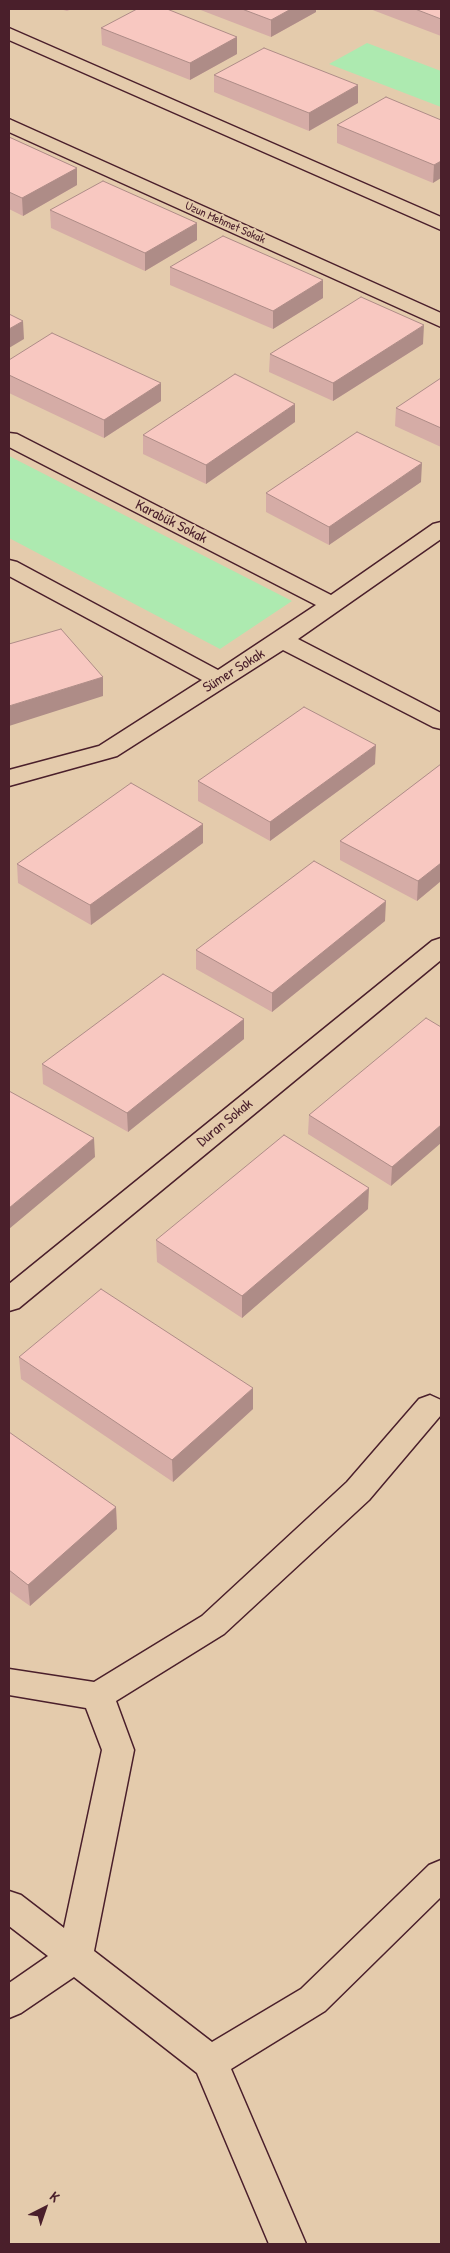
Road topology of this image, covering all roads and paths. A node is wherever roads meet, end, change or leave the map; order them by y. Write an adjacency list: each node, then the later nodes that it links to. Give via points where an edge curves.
1 (9, 33): 3 (street)
2 (9, 125): 4 (street, Uzun Mehmet Sokak)
3 (441, 224)
4 (441, 321)
5 (9, 439): 8 (street, Karabük Sokak)
6 (441, 529): 8 (street, Sümer Sokak)
7 (9, 567): 10 (street)
8 (333, 605): 9 (street, Sümer Sokak)
9 (282, 640): 10 (street, Sümer Sokak); 11 (street)
10 (219, 680): 12 (street, Sümer Sokak, via 108,750)
11 (441, 722)
12 (9, 778)
13 (441, 947): 14 (street, Duran Sokak)
14 (9, 1300)
15 (430, 1407): 17 (street, via 358,1491 213,1625)
16 (9, 1682): 17 (street)
17 (98, 1696): 20 (street, via 118,1750)
18 (441, 1875): 22 (street, via 313,2000)
19 (9, 1906): 20 (street)
20 (76, 1957): 21 (street); 22 (street)
21 (9, 2002)
22 (210, 2062): 23 (street)
23 (287, 2244)

